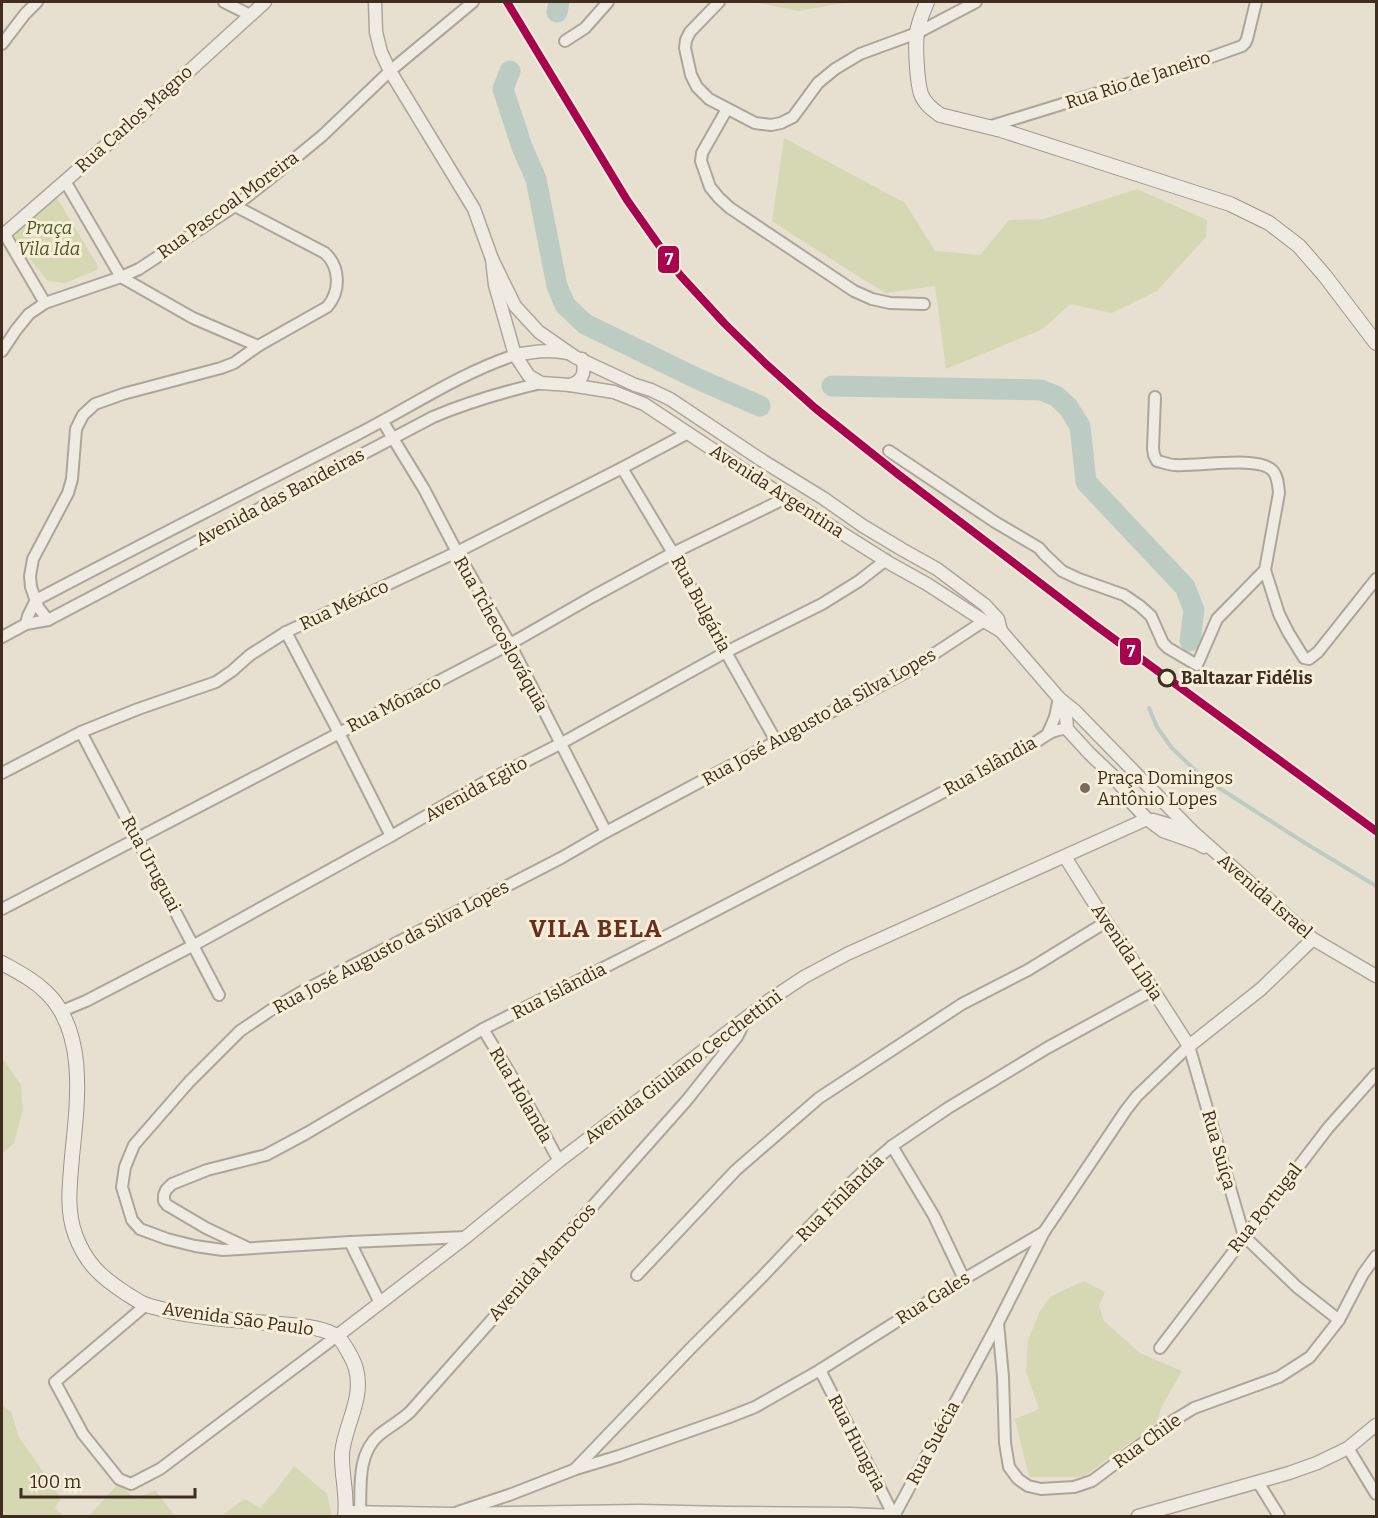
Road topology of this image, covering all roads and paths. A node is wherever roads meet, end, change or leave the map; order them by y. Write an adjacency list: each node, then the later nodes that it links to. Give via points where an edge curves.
1 (37, 2): 14 (street)
2 (224, 2): 11 (street)
3 (265, 2): 11 (street, Rua Carlos Magno)
4 (375, 2): 15 (street, via 376,32)
5 (472, 2): 15 (street, Rua Pascoal Moreira)
6 (608, 2): 13 (street, via 585,28)
7 (719, 2): 16 (street, via 690,32 685,48 697,87)
8 (927, 2): 12 (main road)
9 (976, 2): 12 (street)
10 (1256, 2): 17 (street, Rua Rio de Janeiro, via 1242,46)
11 (249, 15): 18 (street, Rua Carlos Magno)
12 (917, 33): 16 (street, via 860,54 835,69 818,83 793,117 781,123 755,123); 17 (main road, via 921,93 926,103 940,115)
13 (565, 41)
14 (2, 44)
15 (390, 71): 19 (street, Rua Pascoal Moreira, via 322,136); 21 (street, via 474,209)
16 (727, 109): 24 (street, via 701,157 710,187 719,198 854,291 890,303)
17 (988, 127): 25 (main road, via 1230,204 1269,223 1299,246)
18 (65, 181): 20 (street, Rua Carlos Magno); 22 (street)
19 (235, 206): 22 (street, Rua Pascoal Moreira); 26 (street, via 325,253 337,271 336,292 327,307)
20 (3, 234): 23 (street)
21 (492, 260): 28 (street); 29 (street, Avenida Argentina, via 515,306 539,332)
22 (121, 277): 23 (street, Rua Pascoal Moreira); 26 (street, via 193,318)
23 (45, 303): 27 (street, via 29,314)
24 (924, 304)
25 (1377, 343)
26 (258, 346): 50 (street, via 221,368 123,394 94,404 83,415 76,429 68,492 33,559 30,576)
27 (2, 351)
28 (515, 355): 29 (street, via 558,351); 30 (street, via 530,376); 33 (street, Avenida das Bandeiras, via 441,387)
29 (576, 356): 31 (street, via 584,373); 44 (street, Avenida Argentina, via 670,399 863,526)
30 (541, 383): 31 (street, Avenida Argentina); 35 (street, Avenida das Bandeiras, via 464,404)
31 (570, 385): 34 (street, Avenida Argentina, via 614,393 644,404)
32 (1155, 397): 46 (street, via 1153,448 1157,461 1173,465 1245,462 1272,469 1279,493)
33 (382, 422): 35 (street, Rua Tchecoslováquia); 39 (street, Avenida das Bandeiras)
34 (688, 433): 37 (street, Rua México); 38 (street, Avenida Argentina)
35 (392, 438): 40 (street, Avenida das Bandeiras); 41 (street, Rua Tchecoslováquia)
36 (889, 451): 46 (street, via 1039,548 1062,571 1124,595 1140,606 1151,616 1167,648 1197,665 1216,619)
37 (622, 468): 41 (street, Rua México); 42 (street, Rua Bulgária)
38 (786, 498): 42 (street, Rua Mônaco); 43 (street, Avenida Argentina)
39 (217, 507): 40 (street); 50 (street, Avenida das Bandeiras)
40 (225, 527): 51 (street, Avenida das Bandeiras)
41 (457, 552): 55 (street, Rua México); 57 (street, Rua Tchecoslováquia)
42 (673, 553): 57 (street, Rua Mônaco); 58 (street, Rua Bulgária)
43 (886, 560): 47 (street, Avenida Argentina); 58 (street, Avenida Egito, via 822,604)
44 (925, 562): 45 (street, Avenida Argentina); 47 (street, via 921,572)
45 (937, 569): 49 (street, via 930,574); 54 (street, Avenida Argentina, via 985,605 998,619)
46 (1265, 570): 48 (street, via 1288,633 1304,658 1309,659)
47 (912, 575): 49 (street, Avenida Argentina)
48 (1377, 579)
49 (927, 584): 52 (street, Avenida Argentina)
50 (36, 600): 51 (street); 53 (street)
51 (48, 620): 53 (street, Avenida das Bandeiras)
52 (984, 621): 54 (street, Avenida Argentina); 64 (street, Rua José Augusto da Silva Lopes, via 908,671)
53 (26, 624): 56 (street, Avenida das Bandeiras)
54 (1001, 631): 59 (street, Avenida Argentina)
55 (286, 632): 61 (street, Rua México, via 216,682); 62 (street)
56 (2, 637)
57 (510, 644): 62 (street, Rua Mônaco); 65 (street, Rua Tchecoslováquia)
58 (726, 652): 64 (street, Rua Bulgária); 65 (street, Avenida Egito)
59 (1059, 698): 60 (street); 63 (street, Rua Islândia); 68 (street, Avenida Israel)
60 (1067, 729): 63 (street, Rua Islândia); 67 (street)
61 (81, 732): 66 (street, Rua México); 71 (street, Rua Uruguai)
62 (339, 733): 70 (street); 71 (street, Rua Mônaco)
63 (1048, 734): 84 (street, Rua Islândia, via 934,797)
64 (776, 741): 69 (street, Rua José Augusto da Silva Lopes)
65 (560, 744): 69 (street, Rua Tchecoslováquia); 70 (street, Avenida Egito)
66 (2, 774)
67 (1147, 819): 68 (street); 72 (street, via 1162,831); 73 (street, Avenida Giuliano Cecchettini)
68 (1192, 831): 72 (street, Avenida Israel)
69 (606, 832): 93 (street, Rua José Augusto da Silva Lopes, via 271,1010 240,1031 134,1145 124,1167 122,1187 132,1220 140,1229 195,1246)
70 (391, 836): 77 (street, Avenida Egito)
71 (138, 838): 74 (street, Rua Mônaco); 77 (street, Rua Uruguai)
72 (1215, 853): 76 (street, Avenida Israel)
73 (1065, 857): 75 (street, Avenida Líbia); 83 (street, Avenida Giuliano Cecchettini, via 847,954 804,977)
74 (2, 909)
75 (1106, 922): 80 (street, Avenida Líbia); 95 (street, via 1028,970 962,1004 819,1098 736,1170)
76 (1313, 939): 79 (street, Avenida Israel); 85 (street, Rua Gales, via 1261,989)
77 (194, 945): 81 (street, Rua Uruguai); 82 (street, Avenida Egito)
78 (2, 963): 82 (main road, Avenida São Paulo, via 29,978)
79 (1377, 976)
80 (1153, 990): 85 (street, Avenida Líbia); 87 (street, Rua Finlândia, via 1047,1048)
81 (219, 995)
82 (62, 1011): 98 (main road, Avenida São Paulo, via 75,1046 77,1078 69,1188 75,1233 99,1274)
83 (747, 1017): 88 (street, Avenida Giuliano Cecchettini); 110 (street, Avenida Marrocos, via 737,1037 687,1100 410,1412 370,1444)
84 (483, 1029): 88 (street, Rua Holanda); 93 (street, Rua Islândia, via 266,1155 207,1170 166,1190 167,1205)
85 (1189, 1046): 89 (street, Rua Gales, via 1126,1110); 90 (street, Rua Suíça)
86 (1377, 1074): 90 (street, Rua Portugal, via 1328,1128)
87 (892, 1146): 96 (street, via 934,1216); 106 (street, Rua Finlândia, via 853,1181)
88 (559, 1161): 91 (street, Avenida Giuliano Cecchettini)
89 (1044, 1232): 96 (street, Rua Gales); 100 (street, Rua Suécia)
90 (1244, 1236): 99 (street, Rua Suíça); 102 (street, Rua Portugal)
91 (466, 1237): 92 (street, Rua José Augusto da Silva Lopes); 97 (street, Avenida Giuliano Cecchettini)
92 (350, 1242): 93 (street, Rua José Augusto da Silva Lopes); 97 (street)
93 (250, 1249)
94 (1377, 1256): 99 (street, Rua Chile)
95 (637, 1275)
96 (963, 1279): 103 (street, Rua Gales)
97 (380, 1303): 101 (street, Avenida Giuliano Cecchettini)
98 (146, 1305): 101 (main road, Avenida São Paulo, via 207,1318 318,1329); 101 (street, via 55,1382 83,1434 119,1479 131,1484 160,1469)
99 (1338, 1320): 100 (street, Rua Chile, via 1310,1357 1279,1377 1194,1408 1092,1481 1074,1487 1041,1489 1028,1486 1009,1467)
100 (998, 1323): 114 (street, Rua Suécia)
101 (337, 1336): 110 (main road, Avenida São Paulo, via 356,1369 358,1389 342,1454)
102 (1160, 1348)
103 (820, 1370): 106 (street, Rua Gales, via 727,1419); 114 (street, Rua Hungria)
104 (1377, 1425): 105 (street)
105 (1348, 1448): 107 (street, via 1317,1463); 108 (street)
106 (576, 1469): 112 (street, Rua Gales)
107 (1258, 1482): 109 (street); 116 (street)
108 (1377, 1494)
109 (1167, 1512): 115 (street)
110 (350, 1513): 111 (street)
111 (379, 1514): 112 (street)
112 (452, 1514): 113 (street, via 640,1511)
113 (726, 1515): 114 (street)
114 (894, 1516)
115 (1138, 1516)
116 (1280, 1516)

